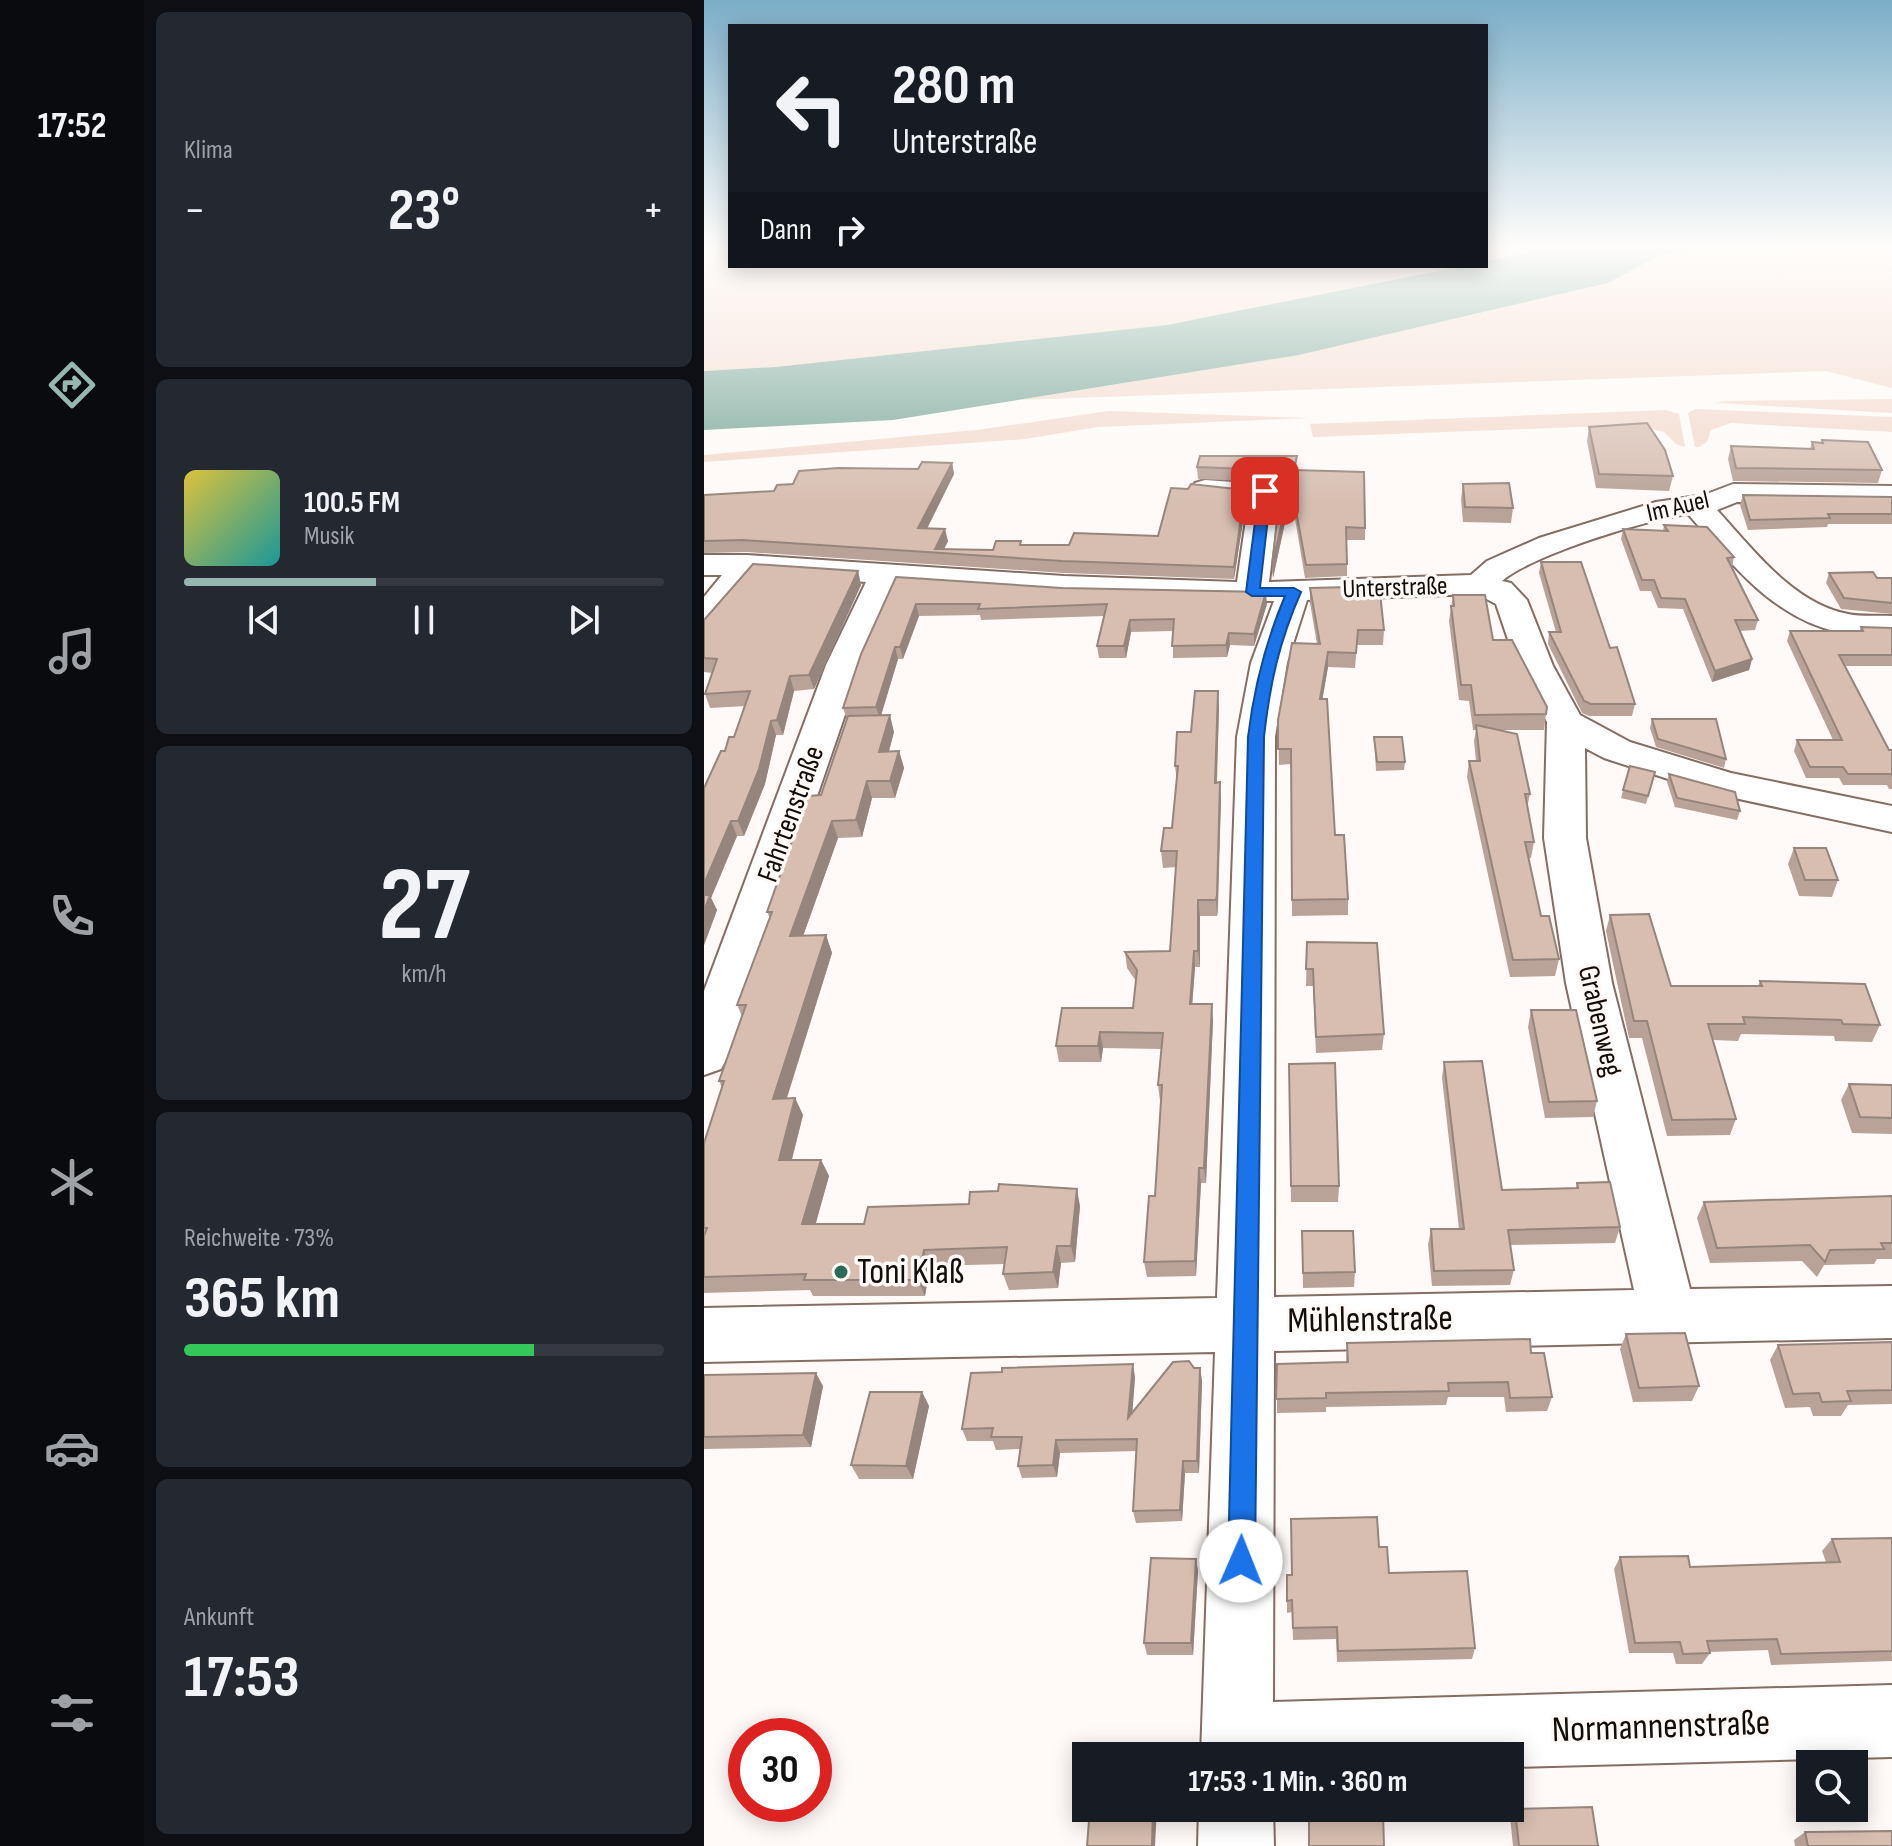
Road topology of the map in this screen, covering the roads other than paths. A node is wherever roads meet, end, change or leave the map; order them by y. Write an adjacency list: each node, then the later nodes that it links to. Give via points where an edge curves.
1 (1205, 489): 8 (street, via 1265,491)
2 (1892, 495): 3 (street, Im Auel, via 1733,493)
3 (1697, 506): 7 (street, Im Auel, via 1667,508 1550,545 1498,568); 10 (street, via 1770,584 1802,609 1842,623)
4 (704, 565): 5 (street, Unterstraße)
5 (747, 565): 6 (street, Unterstraße); 9 (street)
6 (886, 574): 8 (street, Unterstraße); 13 (street, Fahrtenstraße, via 844,665)
7 (1479, 584): 8 (street, Unterstraße); 11 (street, Unterstraße, via 1511,600 1535,666)
8 (1273, 592): 16 (street, via 1273,640 1256,737)
9 (704, 618)
10 (1892, 626)
11 (1566, 722): 12 (street, via 1617,750 1725,784); 15 (street, Grabenweg, via 1565,838 1586,968)
12 (1892, 819)
13 (704, 1056)
14 (1892, 1312): 15 (street, Mühlenstraße)
15 (1668, 1315): 16 (street, Mühlenstraße)
16 (1246, 1323): 17 (street, Mühlenstraße); 19 (street)
17 (704, 1335)
18 (1892, 1721): 20 (street, Normannenstraße)
19 (1238, 1742)
20 (1524, 1747)
21 (1236, 1822): 22 (street)
22 (1236, 1846)

